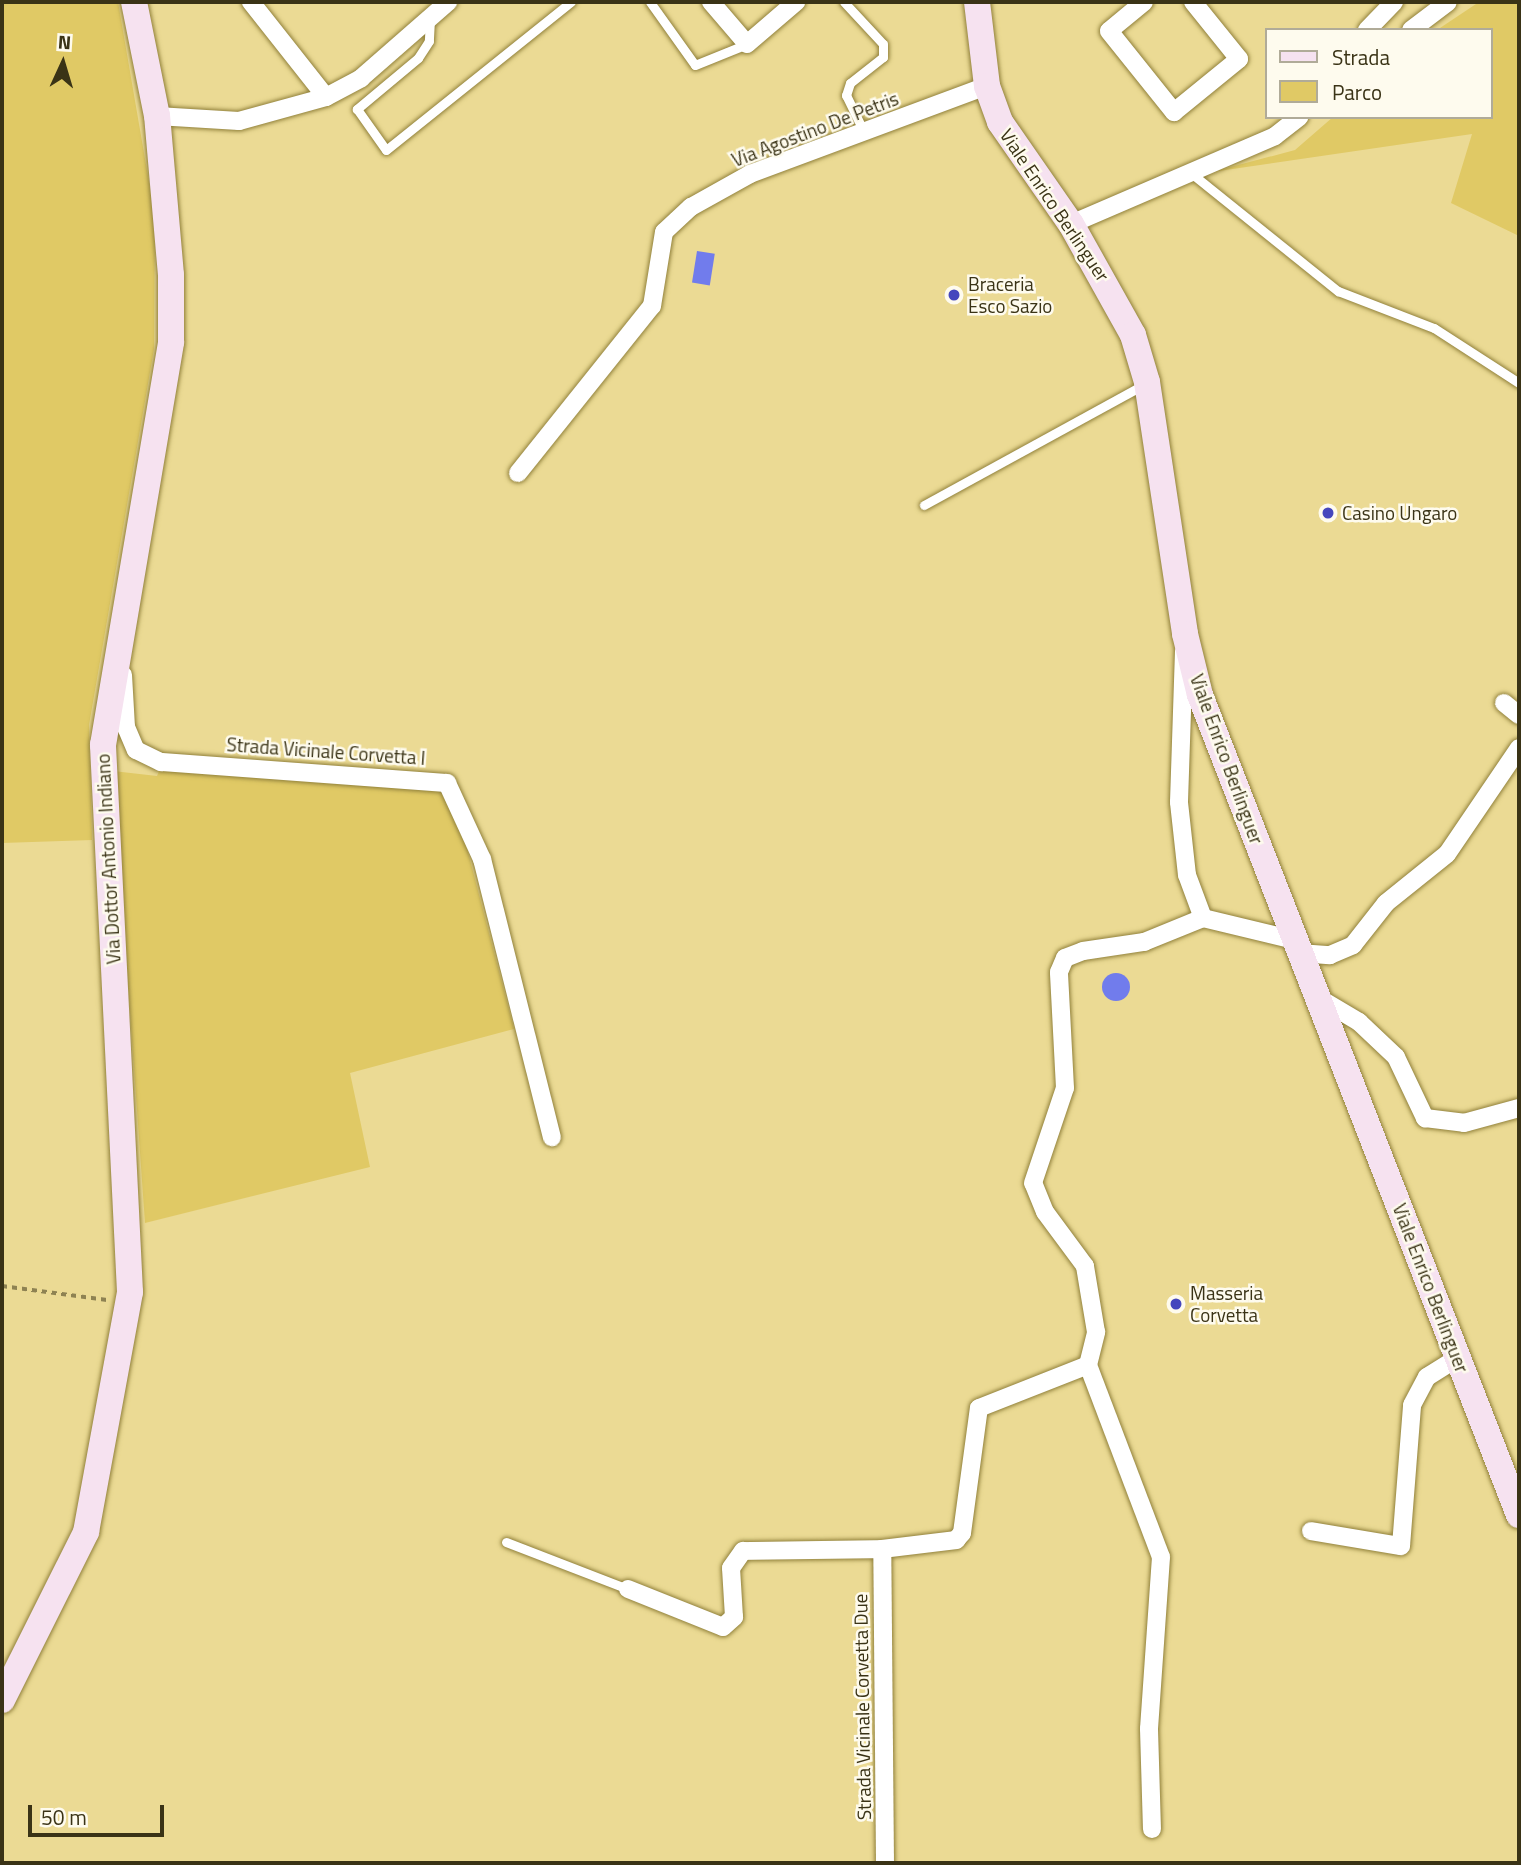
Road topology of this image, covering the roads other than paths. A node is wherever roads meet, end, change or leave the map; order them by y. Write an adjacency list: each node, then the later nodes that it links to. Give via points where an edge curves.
1 (134, 2): 20 (main road, Via Dottor Antonio Indiano)
2 (251, 2): 19 (street)
3 (448, 2): 14 (street)
4 (571, 2): 14 (lane, via 386,150 357,109 418,58 429,41)
5 (650, 2): 17 (lane, via 695,65)
6 (711, 2): 17 (street)
7 (796, 2): 17 (street)
8 (844, 2): 22 (lane, via 883,44 883,57 850,83 846,95)
9 (977, 2): 18 (main road, Viale Enrico Berlinguer)
10 (1144, 2): 11 (street, via 1109,31 1174,112 1239,59)
11 (1193, 2)
12 (1394, 2): 15 (street)
13 (1448, 2): 16 (street)
14 (430, 17): 19 (street, via 361,78)
15 (1369, 28)
16 (1413, 28)
17 (747, 44)
18 (987, 86): 22 (street, Via Agostino De Petris); 24 (main road, Viale Enrico Berlinguer, via 1022,161)
19 (326, 97): 20 (street, via 239,121)
20 (157, 116): 30 (main road, Via Dottor Antonio Indiano, via 171,225 171,342)
21 (1296, 119): 23 (street, via 1275,136)
22 (864, 132): 27 (street, Via Agostino De Petris, via 750,174 691,206 664,232 652,306)
23 (1191, 173): 24 (street); 26 (lane, via 1338,291 1434,328)
24 (1071, 224): 25 (main road, Viale Enrico Berlinguer, via 1112,291)
25 (1147, 382): 28 (lane); 29 (main road, Viale Enrico Berlinguer)
26 (1519, 383)
27 (518, 473)
28 (924, 505)
29 (1185, 634): 34 (street, via 1180,802 1187,875); 35 (main road, Viale Enrico Berlinguer, via 1200,695)
30 (115, 660): 38 (street, Strada Vicinale Corvetta I, via 136,750 161,762 447,783 482,859); 46 (main road, Via Dottor Antonio Indiano, via 102,803 130,1210 128,1303 86,1532)
31 (1504, 703): 32 (street)
32 (1519, 715)
33 (1519, 748): 35 (street, via 1447,854 1386,903 1353,945 1330,955)
34 (1203, 918): 35 (street); 40 (street, via 1144,942 1083,951 1065,958 1059,972 1065,1088 1033,1183 1045,1212 1085,1266 1096,1313)
35 (1297, 946): 36 (main road, Viale Enrico Berlinguer)
36 (1317, 997): 37 (street, via 1359,1022 1396,1057 1425,1118 1464,1123); 39 (main road, Viale Enrico Berlinguer)
37 (1519, 1108)
38 (552, 1137)
39 (1458, 1358): 41 (main road, Viale Enrico Berlinguer); 42 (street, via 1427,1377 1412,1405 1401,1546)
40 (1088, 1365): 44 (street, via 979,1408 962,1533 956,1540); 47 (street, via 1161,1557 1149,1729)
41 (1519, 1515)
42 (1311, 1531)
43 (506, 1542): 45 (lane)
44 (882, 1549): 45 (street, via 743,1551 730,1568 734,1617 723,1627); 48 (street, Strada Vicinale Corvetta Due)
45 (628, 1589)
46 (2, 1700)
47 (1152, 1829)
48 (885, 1863)

